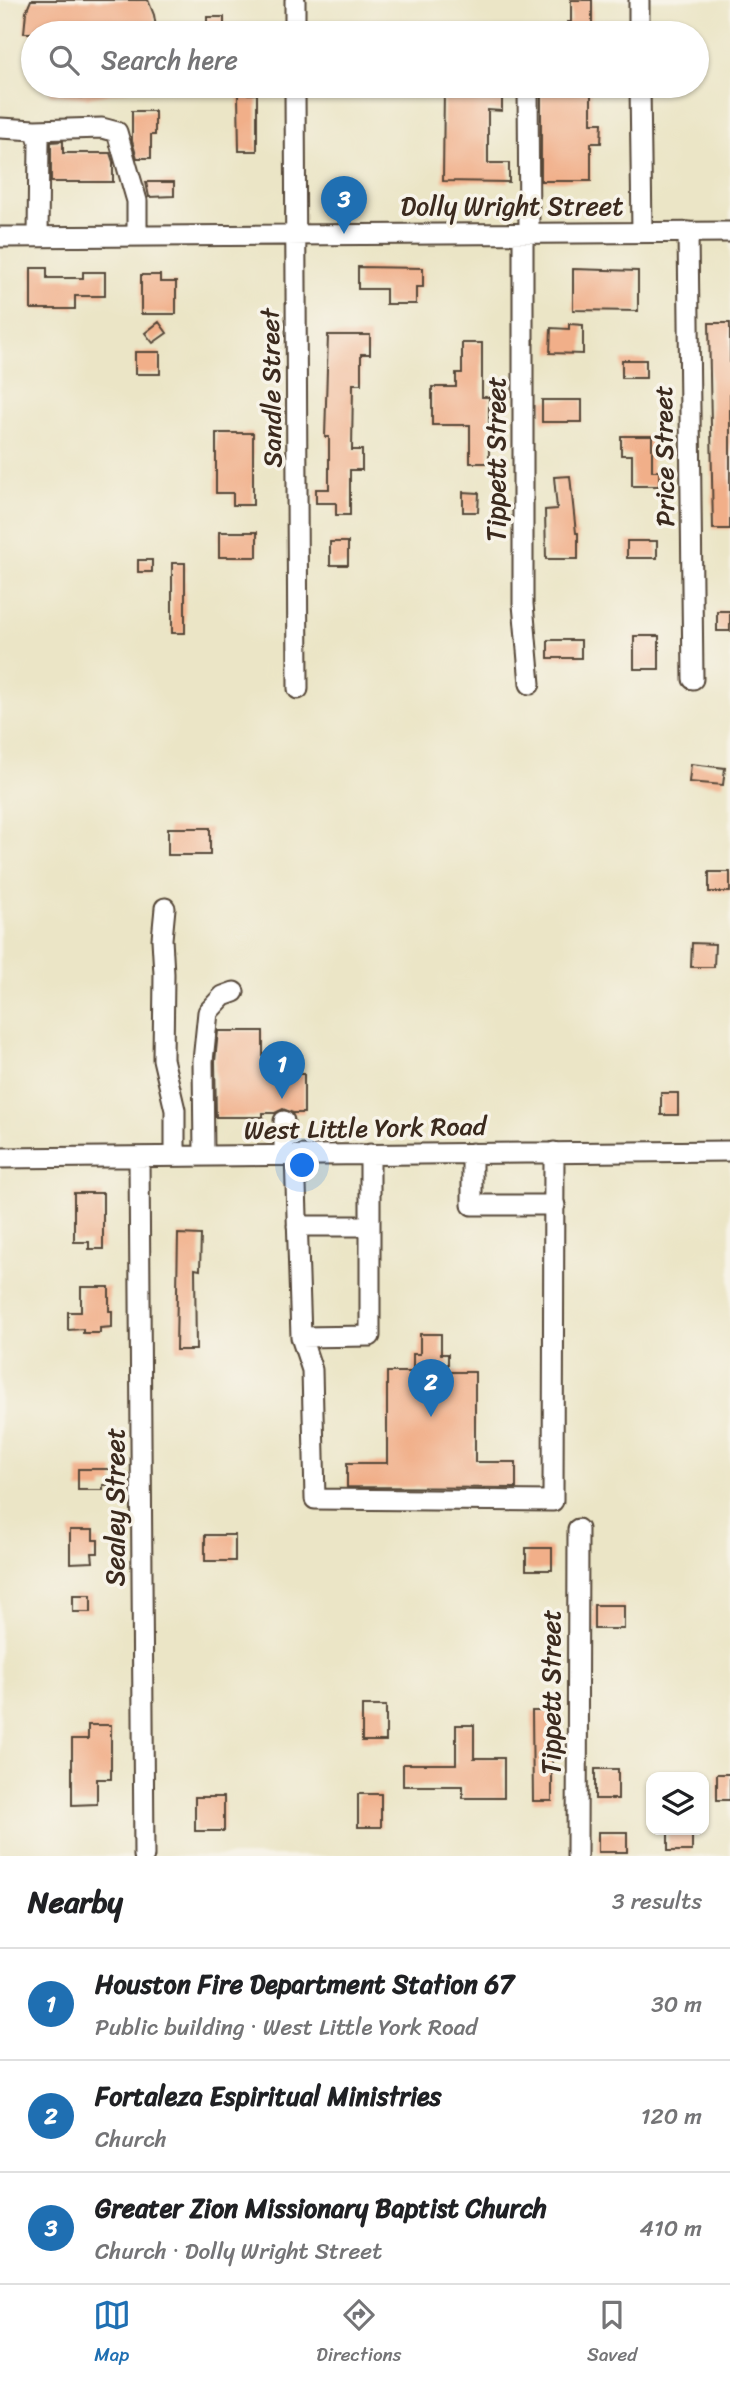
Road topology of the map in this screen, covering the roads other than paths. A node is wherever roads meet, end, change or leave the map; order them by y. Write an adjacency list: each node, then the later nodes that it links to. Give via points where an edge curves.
1 (295, 0): 3 (street)
2 (639, 0): 4 (street)
3 (295, 21)
4 (639, 21)
5 (295, 98): 13 (street, Sandle Street)
6 (528, 98): 14 (street, Tippett Street)
7 (640, 98): 10 (street)
8 (0, 128): 9 (street)
9 (35, 130): 15 (street, via 102,128 117,132 137,201); 16 (street, via 39,141)
10 (642, 232): 11 (street, Dolly Wright Street); 14 (street, Dolly Wright Street)
11 (688, 232): 12 (street, Dolly Wright Street); 18 (street, Price Street)
12 (730, 232)
13 (296, 233): 14 (street, Dolly Wright Street); 15 (street, Dolly Wright Street); 20 (street, Sandle Street)
14 (526, 233): 19 (street, Tippett Street, via 523,604)
15 (136, 235): 16 (street, Dolly Wright Street)
16 (38, 236): 17 (street, Dolly Wright Street)
17 (0, 237)
18 (693, 678)
19 (530, 684)
20 (298, 689)
21 (165, 908): 30 (street, via 163,1059 175,1110)
22 (233, 992): 28 (street, via 208,1012 203,1061)
23 (284, 1121): 29 (street)
24 (730, 1151): 25 (street, West Little York Road)
25 (554, 1152): 26 (street, West Little York Road); 33 (street)
26 (472, 1153): 27 (street, West Little York Road); 33 (street, via 472,1205)
27 (370, 1154): 29 (street, West Little York Road); 35 (street)
28 (204, 1155): 29 (street, West Little York Road); 30 (street, West Little York Road)
29 (289, 1155): 34 (street)
30 (175, 1156): 31 (street, West Little York Road)
31 (139, 1157): 32 (street, West Little York Road); 38 (street, Sealey Street)
32 (0, 1158)
33 (555, 1205): 36 (street, via 553,1501 315,1499 312,1370)
34 (297, 1226): 35 (street); 36 (street)
35 (370, 1226): 36 (street, via 370,1336)
36 (300, 1337)
37 (578, 1528): 39 (street, Tippett Street)
38 (144, 1856)
39 (578, 1856)

